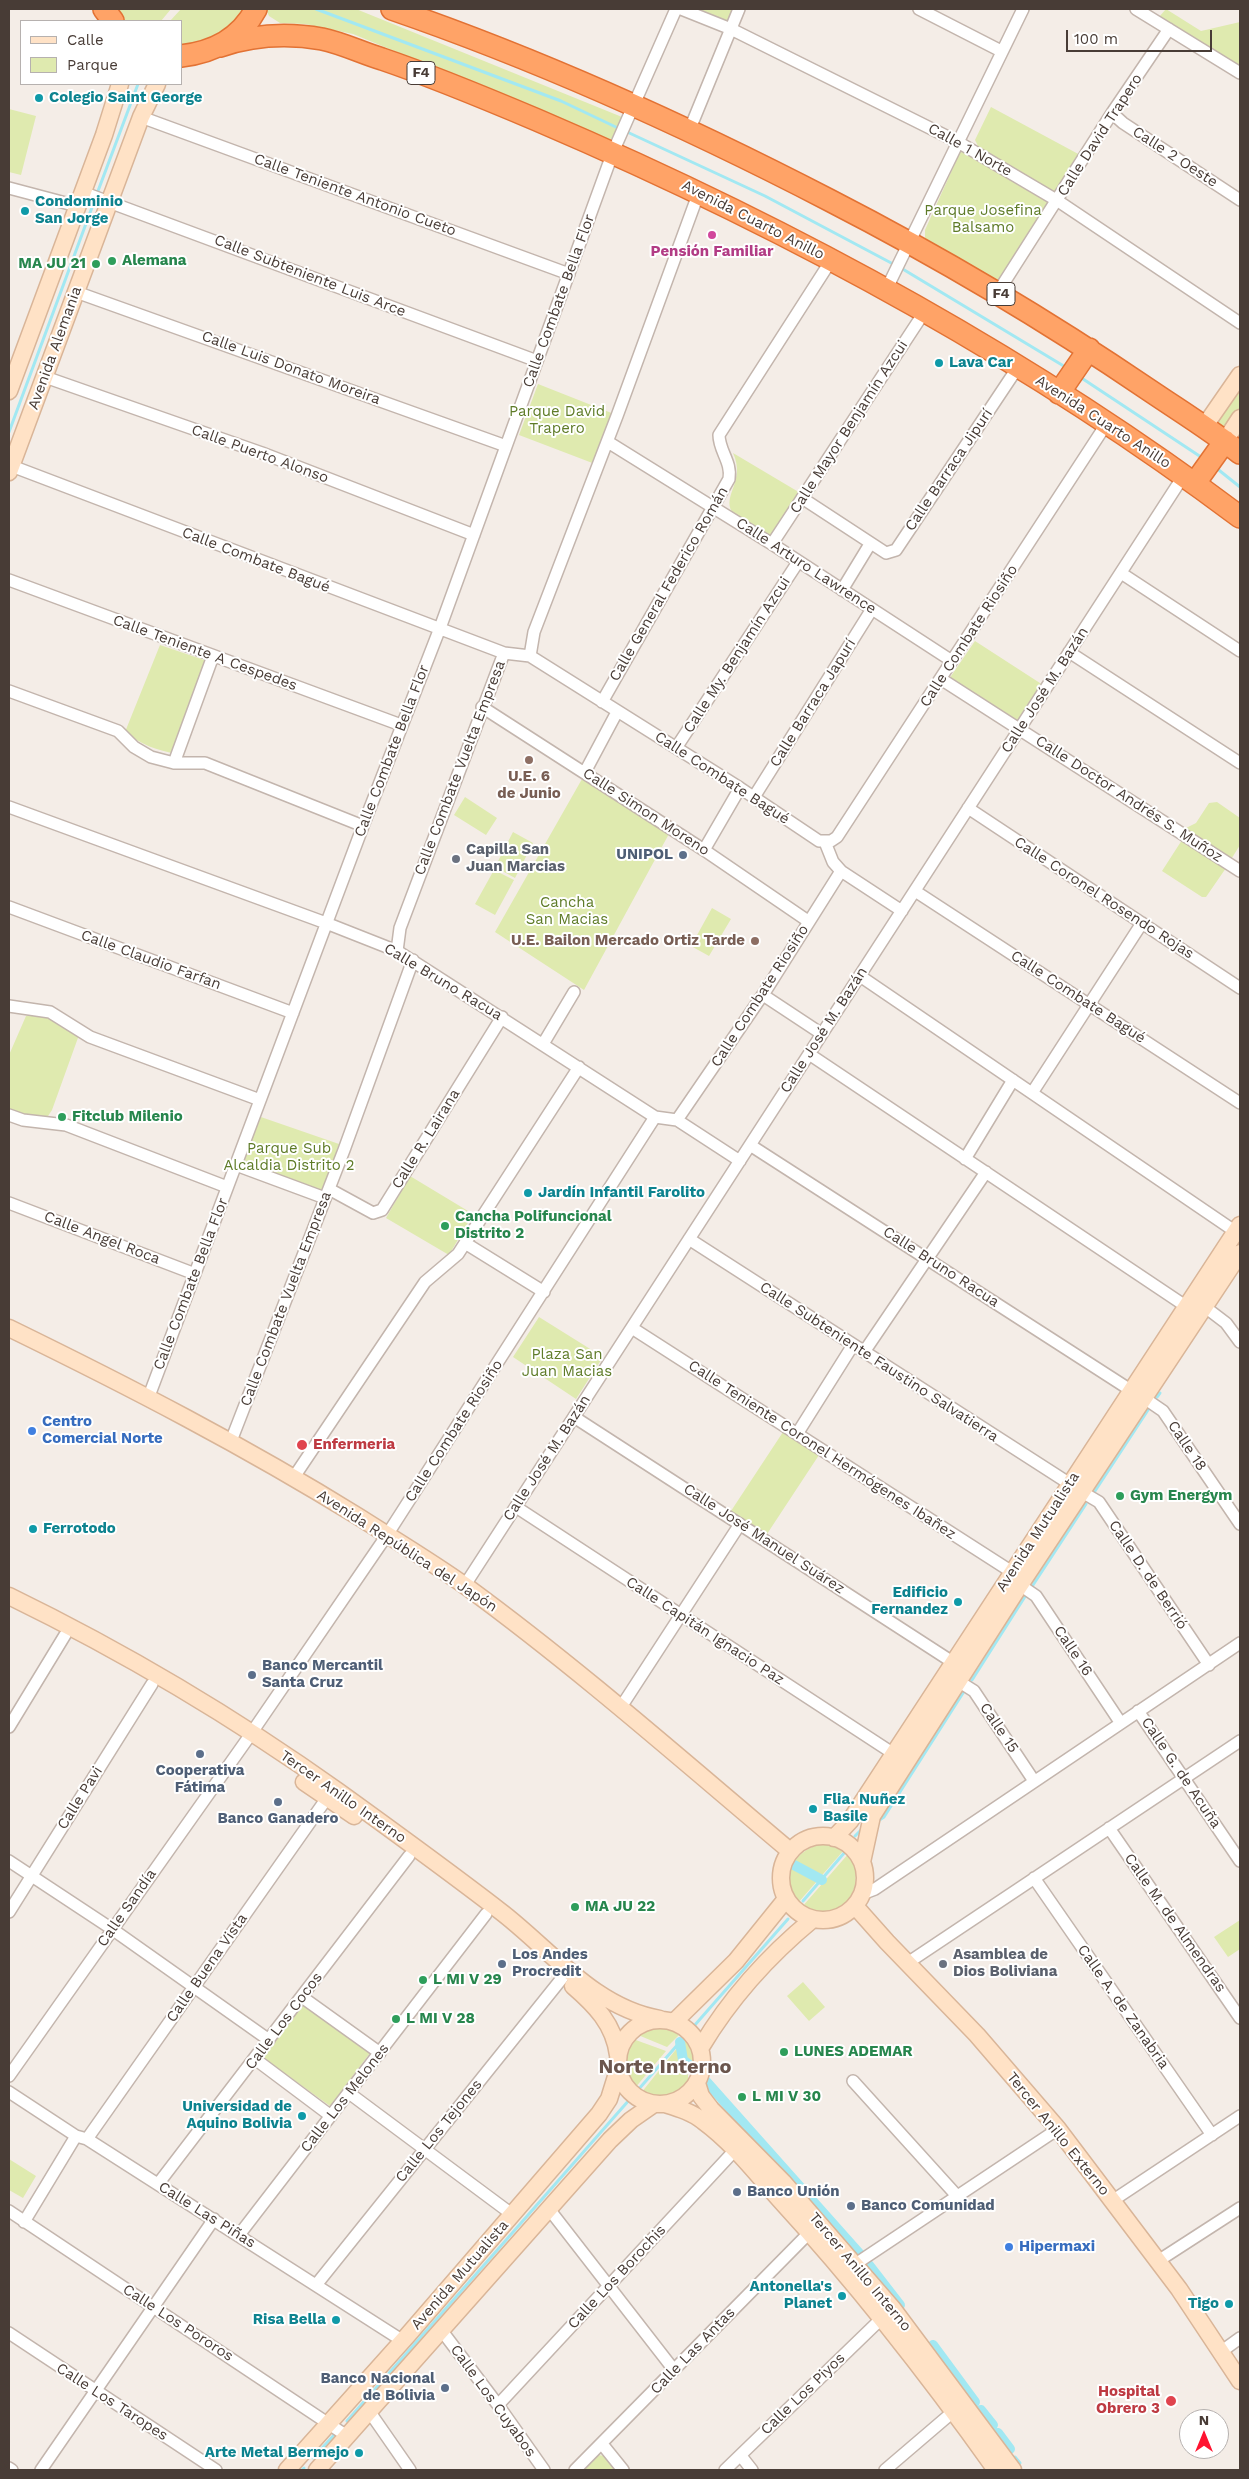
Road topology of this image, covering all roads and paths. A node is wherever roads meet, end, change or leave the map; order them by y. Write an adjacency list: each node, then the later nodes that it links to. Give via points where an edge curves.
1 (104, 9): 10 (highway)
2 (256, 9): 14 (highway, via 237,35)
3 (392, 9): 19 (highway, F4, via 534,62)
4 (676, 9): 19 (street, Calle Combate Bella Flor)
5 (682, 9): 11 (street, Calle 1 Norte)
6 (739, 9): 11 (street)
7 (920, 9): 13 (street)
8 (1023, 9): 13 (street)
9 (1136, 9): 12 (street)
10 (112, 20)
11 (731, 29): 22 (street); 23 (street, Calle 1 Norte)
12 (1169, 29): 16 (street); 20 (street, Calle David Trapero)
13 (1002, 51): 23 (street)
14 (201, 52): 15 (main road); 24 (highway, Avenida Cuarto Anillo / F4, via 266,36 324,40 445,81)
15 (182, 63)
16 (1240, 73)
17 (120, 85): 27 (main road, Avenida Alemania)
18 (157, 85): 21 (main road, Avenida Alemania)
19 (631, 109): 22 (highway, F4); 24 (street, Calle Combate Bella Flor)
20 (1112, 113): 28 (street, Calle David Trapero); 29 (street, Calle 2 Oeste)
21 (141, 117): 30 (main road, Avenida Alemania); 33 (street, Calle Teniente Antonio Cueto)
22 (689, 131): 31 (highway, F4)
23 (958, 142): 28 (street, Calle 1 Norte); 31 (street)
24 (615, 148): 26 (highway, Avenida Cuarto Anillo / F4); 33 (street, Calle Combate Bella Flor)
25 (9, 188): 27 (street, Calle Subteniente Luis Arce)
26 (699, 192): 32 (highway, Avenida Cuarto Anillo / F4); 49 (street, Calle Combate Vuelta Empresa)
27 (81, 197): 30 (street, Calle Subteniente Luis Arce); 45 (main road, Avenida Alemania)
28 (1058, 200): 36 (street, Calle David Trapero); 38 (street, Calle 1 Norte)
29 (1240, 200)
30 (108, 201): 35 (main road, Avenida Alemania); 40 (street, Calle Subteniente Luis Arce)
31 (907, 249): 34 (street); 36 (highway, F4)
32 (832, 260): 34 (highway, Avenida Cuarto Anillo / F4); 55 (street, Calle General Federico Román, via 719,435 730,471 729,479)
33 (569, 274): 40 (street, Calle Combate Bella Flor)
34 (890, 282): 37 (highway, Avenida Cuarto Anillo / F4)
35 (76, 292): 43 (main road, Avenida Alemania); 50 (street, Calle Luis Donato Moreira)
36 (998, 292): 39 (highway, F4)
37 (925, 311): 41 (highway, Avenida Cuarto Anillo / F4); 54 (street, Calle Mayor Benjamín Azcui)
38 (1240, 323)
39 (1087, 353): 44 (highway); 48 (highway, F4)
40 (537, 361): 50 (street, Calle Combate Bella Flor)
41 (1018, 367): 44 (highway, Avenida Cuarto Anillo / F4); 59 (street, Calle Barraca Jipurí, via 896,550 886,554)
42 (1240, 375): 48 (main road)
43 (45, 377): 52 (main road, Avenida Alemania); 57 (street, Calle Puerto Alonso, via 262,453)
44 (1062, 390): 47 (highway, Avenida Cuarto Anillo / F4)
45 (9, 391)
46 (1240, 418): 51 (main road)
47 (1107, 423): 53 (highway, Avenida Cuarto Anillo / F4); 71 (street, Calle Combate Riosiño)
48 (1204, 427): 51 (highway, F4)
49 (608, 442): 55 (street, Calle Arturo Lawrence); 70 (street, Calle Combate Vuelta Empresa, via 534,632)
50 (506, 446): 57 (street, Calle Combate Bella Flor)
51 (1228, 448): 53 (highway)
52 (10, 468): 65 (street, Calle Combate Bagué)
53 (1193, 478): 56 (highway, Avenida Cuarto Anillo / F4); 61 (street, Calle José M. Bazán)
54 (802, 498): 58 (street, Calle Mayor Benjamín Azcui); 59 (street)
55 (713, 507): 58 (street, Calle Arturo Lawrence); 74 (street, Calle General Federico Román)
56 (1240, 517)
57 (474, 535): 65 (street, Calle Combate Bella Flor)
58 (772, 544): 60 (street, Calle Arturo Lawrence)
59 (870, 544): 63 (street)
60 (798, 562): 63 (street, Calle Arturo Lawrence); 79 (street, Calle My. Benjamín Azcui)
61 (1121, 573): 66 (street); 67 (street, Calle José M. Bazán)
62 (9, 580): 69 (street, Calle Teniente A Cespedes)
63 (842, 590): 64 (street, Calle Arturo Lawrence)
64 (872, 608): 71 (street, Calle Arturo Lawrence); 84 (street, Calle Barraca Japurí)
65 (440, 628): 68 (street, Calle Combate Bagué); 77 (street, Calle Combate Bella Flor)
66 (1240, 651)
67 (1069, 652): 78 (street, Calle José M. Bazán); 81 (street)
68 (504, 653): 70 (street, Calle Combate Vuelta Empresa); 75 (street, Calle Combate Vuelta Empresa)
69 (213, 656): 77 (street, Calle Teniente A Cespedes); 80 (street)
70 (530, 656): 74 (street, Calle Combate Bagué)
71 (952, 661): 72 (street, Calle Combate Riosiño)
72 (941, 679): 78 (street, Calle Doctor Andrés S. Muñoz); 88 (street, Calle Combate Riosiño, via 837,837)
73 (9, 691): 80 (street, via 118,731 134,747 151,757)
74 (602, 702): 76 (street, Calle Combate Bagué)
75 (482, 708): 82 (street, Calle Simon Moreno); 98 (street, Calle Combate Vuelta Empresa, via 400,928)
76 (617, 712): 79 (street, Calle Combate Bagué); 82 (street)
77 (401, 725): 87 (street, Calle Combate Bella Flor)
78 (1020, 729): 86 (street, Calle José M. Bazán); 91 (street, Calle Doctor Andrés S. Muñoz)
79 (676, 748): 83 (street, Calle Combate Bagué)
80 (174, 763): 87 (street, via 205,763)
81 (1240, 763)
82 (585, 772): 89 (street, Calle Simon Moreno)
83 (740, 788): 84 (street, Calle Combate Bagué); 89 (street)
84 (754, 797): 88 (street, Calle Combate Bagué)
85 (9, 807): 96 (street, Calle Bruno Racua)
86 (968, 808): 92 (street, Calle José M. Bazán); 97 (street, Calle Coronel Rosendo Rojas)
87 (363, 826): 96 (street, Calle Combate Bella Flor)
88 (825, 842): 90 (street, via 833,862)
89 (704, 850): 95 (street, Calle Simon Moreno)
90 (841, 871): 94 (street); 95 (street, Calle Combate Riosiño)
91 (1240, 871)
92 (915, 890): 94 (street, Calle José M. Bazán); 104 (street, Calle Combate Bagué)
93 (9, 907): 106 (street, Calle Claudio Farfan)
94 (902, 911): 100 (street, Calle José M. Bazán)
95 (808, 921): 103 (street, Calle Combate Riosiño)
96 (326, 923): 98 (street, Calle Bruno Racua); 106 (street, Calle Combate Bella Flor)
97 (1142, 923): 101 (street, Calle Coronel Rosendo Rojas); 104 (street)
98 (397, 951): 99 (street, Calle Bruno Racua)
99 (413, 960): 107 (street, Calle Bruno Racua); 125 (street, Calle Combate Vuelta Empresa)
100 (860, 976): 108 (street, Calle José M. Bazán); 112 (street)
101 (1240, 988)
102 (574, 992): 109 (street)
103 (763, 995): 108 (street); 118 (street, Calle Combate Riosiño)
104 (1090, 1004): 113 (street); 115 (street, Calle Combate Bagué)
105 (9, 1006): 114 (street, via 50,1012 90,1037)
106 (292, 1013): 114 (street, Calle Combate Bella Flor)
107 (502, 1017): 109 (street, Calle Bruno Racua); 125 (street, Calle R. Lairana, via 382,1210 373,1213)
108 (822, 1034): 110 (street, Calle José M. Bazán)
109 (543, 1044): 111 (street, Calle Bruno Racua)
110 (809, 1054): 119 (street, Calle José M. Bazán); 120 (street)
111 (579, 1067): 116 (street, Calle Bruno Racua); 129 (street)
112 (1013, 1080): 113 (street); 120 (street)
113 (1032, 1093): 127 (street)
114 (260, 1100): 122 (street, Calle Combate Bella Flor)
115 (1240, 1103)
116 (655, 1117): 118 (street, Calle Bruno Racua); 134 (street, Calle Combate Riosiño)
117 (10, 1118): 124 (street, via 66,1125)
118 (677, 1120): 121 (street, Calle Bruno Racua)
119 (750, 1145): 121 (street, Calle José M. Bazán); 132 (street, Calle Bruno Racua)
120 (965, 1159): 123 (street)
121 (740, 1161): 128 (street, Calle José M. Bazán)
122 (236, 1165): 124 (street, Calle Combate Bella Flor); 125 (street, Calle R. Lairana)
123 (986, 1172): 132 (street); 135 (street)
124 (227, 1187): 133 (street, Calle Combate Bella Flor)
125 (327, 1193): 147 (street, Calle Combate Vuelta Empresa)
126 (9, 1203): 133 (street, Calle Angel Roca)
127 (1238, 1228): 131 (main road, Avenida Mutualista)
128 (689, 1239): 138 (street, Calle José M. Bazán); 140 (street, Calle Subteniente Faustino Salvatierra)
129 (465, 1243): 134 (street); 148 (street, via 458,1254 425,1282)
130 (1240, 1253): 136 (main road, Avenida Mutualista)
131 (1221, 1254): 135 (main road, Avenida Mutualista); 136 (main road, via 1221,1265 1203,1290)
132 (928, 1258): 141 (street); 143 (street, Calle Bruno Racua)
133 (195, 1274): 144 (street, Calle Combate Bella Flor)
134 (544, 1292): 153 (street, Calle Combate Riosiño)
135 (1186, 1307): 142 (main road, via 1189,1317 1172,1345); 143 (main road, Avenida Mutualista)
136 (1205, 1307): 139 (street, via 1226,1323); 142 (main road, Avenida Mutualista)
137 (9, 1328): 144 (main road, Avenida República del Japón)
138 (632, 1328): 145 (street, Calle José M. Bazán); 146 (street, Calle Teniente Coronel Hermógenes Ibañez)
139 (1240, 1342)
140 (854, 1345): 141 (street, Calle Subteniente Faustino Salvatierra); 146 (street)
141 (864, 1352): 149 (street, Calle Subteniente Faustino Salvatierra)
142 (1174, 1356): 143 (main road, Avenida Mutualista)
143 (1138, 1394): 149 (main road, Avenida Mutualista); 152 (street, Calle 18, via 1163,1411)
144 (149, 1396): 147 (main road, Avenida República del Japón)
145 (574, 1417): 150 (street, Calle José M. Bazán); 151 (street, Calle José Manuel Suárez)
146 (797, 1434): 154 (street, Calle Teniente Coronel Hermógenes Ibañez)
147 (231, 1441): 148 (main road, Avenida República del Japón)
148 (294, 1477): 153 (main road, Avenida República del Japón)
149 (1076, 1488): 154 (main road, Avenida Mutualista); 162 (street, Calle D. de Berrió, via 1099,1502)
150 (516, 1507): 155 (street, Calle José M. Bazán); 158 (street, Calle Capitán Ignacio Paz)
151 (740, 1524): 158 (street); 161 (street, Calle José Manuel Suárez)
152 (1240, 1524)
153 (387, 1535): 155 (main road, Avenida República del Japón); 169 (street, Calle Combate Riosiño)
154 (1016, 1579): 161 (main road, Avenida Mutualista); 163 (main road, Avenida Mutualista); 167 (street, Calle 16, via 1036,1596)
155 (465, 1586): 165 (main road, Avenida República del Japón)
156 (9, 1596): 169 (main road, Tercer Anillo Interno, via 142,1667)
157 (9, 1607): 159 (main road, Tercer Anillo Interno)
158 (681, 1615): 165 (street); 171 (street, Calle Capitán Ignacio Paz)
159 (65, 1636): 164 (main road, Tercer Anillo Interno); 168 (street)
160 (1240, 1643): 162 (street)
161 (954, 1662): 171 (main road, Avenida Mutualista)
162 (1209, 1665): 166 (street)
163 (958, 1681): 173 (street, Calle 15, via 974,1691); 181 (main road, Avenida Mutualista, via 872,1816)
164 (152, 1684): 169 (main road, Tercer Anillo Interno); 182 (street, Calle Pavi)
165 (621, 1707): 177 (main road, Avenida República del Japón)
166 (1138, 1711): 167 (street); 172 (street, Calle G. de Acuña)
167 (1120, 1722): 173 (street)
168 (9, 1727)
169 (249, 1737): 174 (main road, Tercer Anillo Interno); 189 (street, Calle Sandía); 195 (main road, Tercer Anillo Interno, via 338,1792 501,1912 603,1997 638,2016)
170 (1240, 1741): 172 (street)
171 (894, 1754): 176 (main road, Avenida Mutualista, via 850,1821)
172 (1183, 1778): 175 (street); 180 (street, Calle G. de Acuña)
173 (1034, 1781): 185 (street)
174 (327, 1798): 178 (main road, Tercer Anillo Interno); 192 (street, Calle Buena Vista)
175 (1109, 1828): 183 (street); 194 (street, Calle M. de Almendras)
176 (834, 1838): 177 (main road, via 810,1838); 181 (main road, via 851,1847)
177 (790, 1851): 184 (main road, via 780,1874)
178 (409, 1856): 187 (main road, Tercer Anillo Interno); 193 (street, Calle Los Cocos)
179 (9, 1861): 182 (street)
180 (1240, 1861)
181 (862, 1862): 185 (main road, via 865,1873)
182 (32, 1875): 186 (street, Calle Pavi); 189 (street)
183 (1034, 1878): 190 (street); 210 (street, Calle A. de Zanabria)
184 (786, 1899): 188 (main road, via 793,1908); 195 (main road, via 736,1961)
185 (858, 1900): 188 (main road, via 836,1918); 190 (main road, Tercer Anillo Externo, via 887,1942)
186 (9, 1912)
187 (486, 1914): 191 (main road, Tercer Anillo Interno); 198 (street, Calle Los Melones)
188 (814, 1919): 197 (main road, via 776,1950 726,2009)
189 (112, 1929): 192 (street); 201 (street, Calle Sandía)
190 (908, 1962): 209 (main road, Tercer Anillo Externo, via 977,2035)
191 (563, 1977): 200 (main road, Tercer Anillo Interno, via 604,2016 614,2034); 212 (street, Calle Los Tejones)
192 (194, 1986): 196 (street); 211 (street, Calle Buena Vista)
193 (302, 1997): 196 (street, Calle Los Cocos); 198 (street)
194 (1240, 2018)
195 (667, 2020): 197 (main road, via 691,2032); 200 (main road, via 645,2022 632,2029 623,2041)
196 (269, 2040): 199 (street, Calle Los Cocos)
197 (701, 2047): 203 (main road, via 702,2072)
198 (380, 2052): 205 (street, Calle Los Melones)
199 (255, 2059): 207 (street); 215 (street, Calle Los Cocos)
200 (618, 2062): 206 (main road, via 625,2086 638,2098); 221 (main road, Avenida Mutualista, via 609,2098 599,2114)
201 (9, 2076)
202 (854, 2081): 216 (street)
203 (697, 2083): 206 (main road, via 678,2101); 227 (main road, Tercer Anillo Interno, via 701,2096 711,2109 783,2182)
204 (9, 2092): 211 (street, Calle Las Piñas)
205 (349, 2093): 207 (street, Calle Los Melones); 212 (street)
206 (660, 2104): 213 (main road, Tercer Anillo Interno, via 703,2120); 219 (main road, Avenida Mutualista, via 631,2120)
207 (331, 2116): 225 (street, Calle Los Melones)
208 (1240, 2116): 210 (street)
209 (1058, 2129): 216 (street); 217 (main road, Tercer Anillo Externo)
210 (1212, 2135): 217 (street)
211 (81, 2137): 215 (street, Calle Las Piñas); 223 (street, Calle Buena Vista)
212 (425, 2148): 221 (street); 228 (street, Calle Los Tejones)
213 (735, 2150): 214 (main road, Tercer Anillo Interno); 229 (street, Calle Los Borochis)
214 (762, 2179): 224 (main road, Tercer Anillo Interno); 227 (main road, via 787,2197 848,2266)
215 (158, 2184): 222 (street, Calle Las Piñas)
216 (958, 2197): 227 (street)
217 (1112, 2201): 226 (main road, Tercer Anillo Externo)
218 (1240, 2208): 226 (street)
219 (549, 2209): 229 (street); 233 (main road, Avenida Mutualista)
220 (9, 2211): 223 (street, Calle Los Pororos)
221 (513, 2215): 236 (main road, Avenida Mutualista)
222 (214, 2219): 225 (street, Calle Las Piñas); 230 (street)
223 (24, 2222): 230 (street, Calle Los Pororos)
224 (810, 2232): 231 (main road, Tercer Anillo Interno); 238 (street, Calle Las Antas)
225 (240, 2235): 228 (street, Calle Las Piñas)
226 (1158, 2261): 237 (main road, Tercer Anillo Externo)
227 (854, 2265): 231 (main road, via 859,2281 883,2311); 232 (main road, Tercer Anillo Interno)
228 (316, 2285): 236 (street, Calle Las Piñas)
229 (608, 2286): 238 (street); 241 (street, Calle Los Borochis)
230 (154, 2306): 240 (street); 244 (street, Calle Los Pororos)
231 (883, 2320): 243 (main road, Tercer Anillo Interno); 248 (street, Calle Los Piyos)
232 (906, 2327): 243 (main road, via 910,2347 953,2404); 263 (main road, Tercer Anillo Interno)
233 (442, 2332): 241 (street, Calle Los Cuyabos); 242 (main road, Avenida Mutualista)
234 (9, 2333): 240 (street, Calle Los Taropes)
235 (1240, 2338): 237 (street)
236 (403, 2340): 244 (main road, Avenida Mutualista)
237 (1222, 2351): 239 (main road, Tercer Anillo Externo)
238 (674, 2370): 246 (street, Calle Las Antas)
239 (1240, 2380)
240 (96, 2391): 252 (street); 253 (street, Calle Los Taropes)
241 (498, 2405): 256 (street, Calle Los Cuyabos)
242 (368, 2411): 245 (main road, Avenida Mutualista); 255 (street)
243 (954, 2411): 261 (street); 262 (main road, Tercer Anillo Interno)
244 (331, 2424): 245 (street, Calle Los Pororos); 247 (main road, Avenida Mutualista)
245 (346, 2435): 250 (main road, Avenida Mutualista)
246 (602, 2444): 257 (street, Calle Las Antas); 258 (street)
247 (303, 2455): 250 (main road); 254 (main road, Avenida Mutualista)
248 (740, 2456): 259 (street, Calle Los Piyos); 260 (street)
249 (9, 2468): 251 (street)
250 (317, 2469)
251 (12, 2470)
252 (41, 2470)
253 (216, 2470)
254 (286, 2470)
255 (410, 2470)
256 (544, 2470)
257 (575, 2470)
258 (623, 2470)
259 (725, 2470)
260 (752, 2470)
261 (885, 2470)
262 (998, 2470)
263 (1012, 2470)

